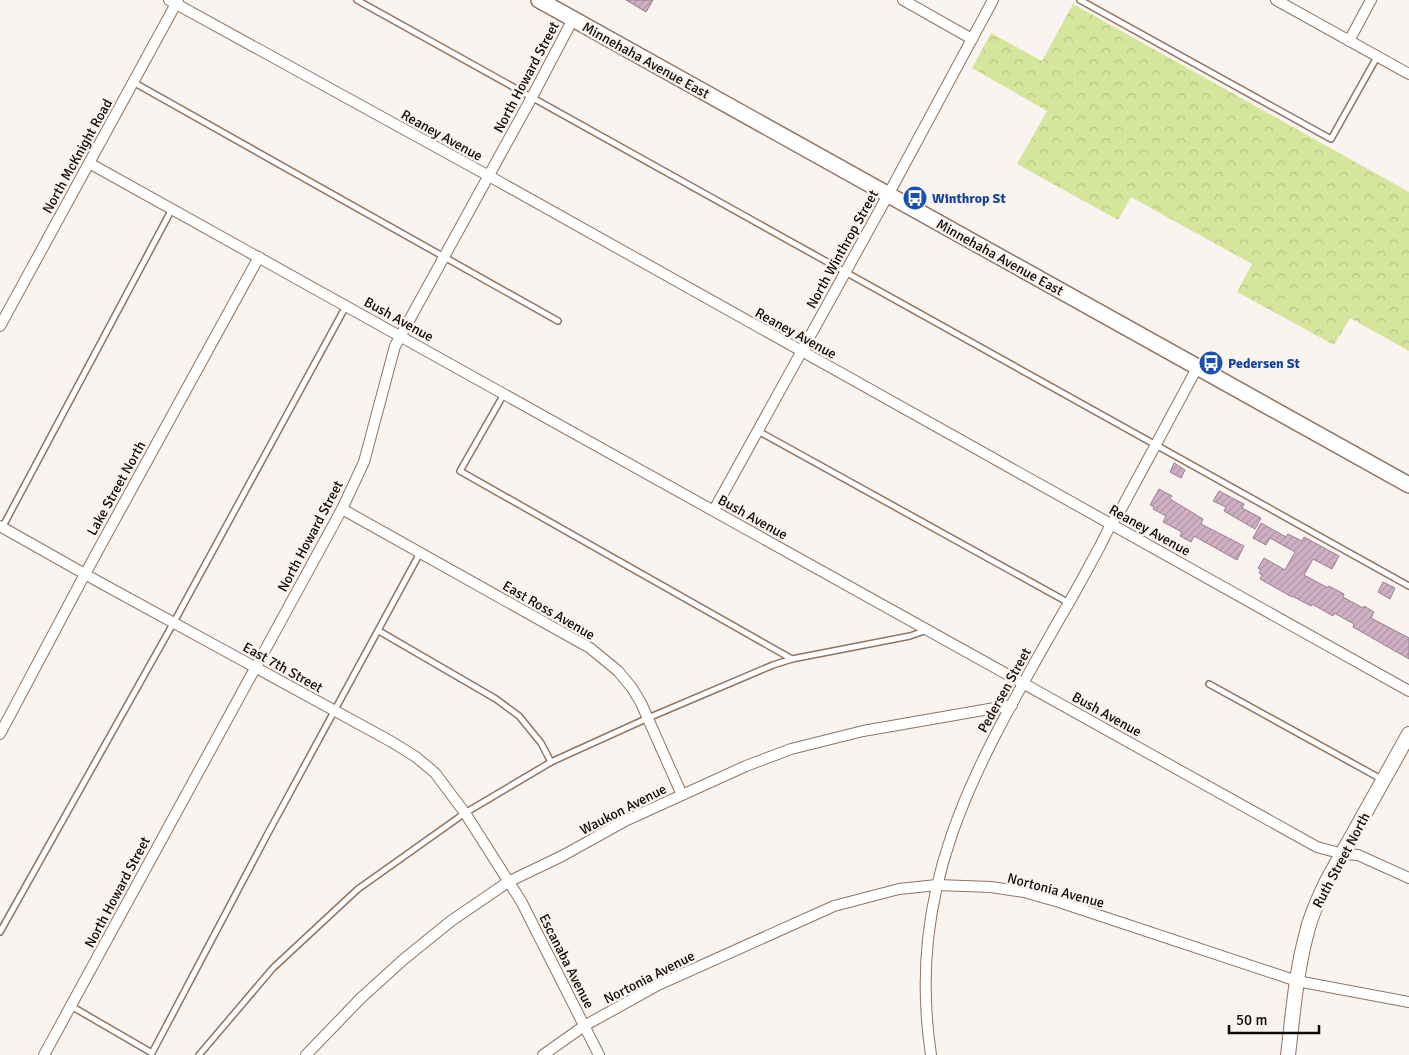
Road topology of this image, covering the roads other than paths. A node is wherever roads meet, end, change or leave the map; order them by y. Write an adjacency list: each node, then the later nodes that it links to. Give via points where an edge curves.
1 (357, 0): 15 (lane)
2 (539, 0): 9 (main road, Minnehaha Avenue East)
3 (903, 0): 10 (street)
4 (994, 0): 10 (street, North Winthrop Street)
5 (1080, 0): 12 (lane, via 1331,139)
6 (1276, 0): 11 (street)
7 (1371, 0): 11 (street)
8 (174, 1): 14 (street, North McKnight Road); 17 (street, Reaney Avenue)
9 (573, 19): 15 (street, North Howard Street); 18 (main road, Minnehaha Avenue East)
10 (972, 39): 18 (street, North Winthrop Street)
11 (1349, 41): 12 (street)
12 (1377, 56): 13 (street)
13 (1409, 74)
14 (133, 82): 16 (street, North McKnight Road); 21 (lane)
15 (532, 97): 17 (street, North Howard Street); 22 (lane)
16 (90, 163): 19 (street, Bush Avenue); 25 (street, North McKnight Road)
17 (489, 176): 21 (street, North Howard Street); 27 (street, Reaney Avenue)
18 (888, 195): 22 (street, North Winthrop Street); 28 (main road, Minnehaha Avenue East)
19 (173, 208): 20 (street, Bush Avenue); 36 (lane)
20 (259, 256): 23 (street, Bush Avenue); 38 (street, Lake Street North)
21 (443, 257): 24 (lane); 26 (street, North Howard Street)
22 (845, 272): 27 (street, North Winthrop Street); 31 (lane)
23 (346, 305): 26 (street, Bush Avenue); 41 (lane)
24 (558, 321)
25 (0, 326)
26 (400, 335): 29 (street, Bush Avenue); 33 (street, North Howard Street, via 364,462)
27 (801, 352): 30 (street, North Winthrop Street); 35 (street, Reaney Avenue)
28 (1197, 368): 31 (street, Pedersen Street); 32 (main road, Minnehaha Avenue East)
29 (504, 394): 34 (street, Bush Avenue); 44 (lane, via 460,471)
30 (757, 431): 34 (street, North Winthrop Street); 40 (lane)
31 (1156, 445): 35 (street, Pedersen Street); 39 (lane)
32 (1409, 485)
33 (342, 509): 37 (street, East Ross Avenue); 45 (street, North Howard Street)
34 (714, 510): 42 (street, Bush Avenue)
35 (1110, 524): 40 (street, Pedersen Street); 48 (street, Reaney Avenue)
36 (1, 528): 38 (street, East 7th Street)
37 (421, 553): 43 (lane); 51 (street, East Ross Avenue, via 602,656 632,688)
38 (85, 574): 41 (street, East 7th Street); 52 (street, Lake Street North)
39 (1409, 586)
40 (1069, 603): 46 (street, Pedersen Street)
41 (174, 622): 45 (street, East 7th Street); 62 (lane)
42 (928, 630): 44 (lane); 46 (street, Bush Avenue)
43 (379, 631): 50 (lane); 54 (lane, via 496,699 519,716 541,743)
44 (792, 659): 51 (lane)
45 (255, 667): 50 (street, East 7th Street); 65 (street, North Howard Street)
46 (1024, 684): 49 (street, Pedersen Street); 58 (street, Bush Avenue, via 1317,847)
47 (1210, 684): 55 (lane)
48 (1409, 691)
49 (1012, 705): 56 (street, Waukon Avenue, via 824,740 746,766); 61 (street, Pedersen Street, via 957,816)
50 (334, 711): 57 (street, East 7th Street, via 416,757 435,773); 65 (lane, via 152,1053)
51 (648, 718): 54 (lane); 56 (street, East Ross Avenue)
52 (0, 734)
53 (1409, 734): 55 (street, Ruth Street North)
54 (551, 762): 57 (lane)
55 (1383, 780): 58 (street, Ruth Street North)
56 (682, 795): 60 (street, Waukon Avenue)
57 (464, 813): 60 (street, East 7th Street); 68 (lane, via 358,889 273,968)
58 (1343, 854): 59 (street, Bush Avenue, via 1358,855); 63 (street, Ruth Street North, via 1327,881 1310,922)
59 (1409, 878)
60 (508, 882): 66 (street, Escanaba Avenue, via 521,901); 69 (street, Waukon Avenue, via 451,921 404,959)
61 (937, 885): 63 (street, Nortonia Avenue, via 1024,892); 66 (street, Nortonia Avenue, via 899,889 834,906 658,985); 72 (street, Pedersen Street, via 925,972)
62 (0, 932)
63 (1297, 981): 64 (street, Nortonia Avenue); 73 (street, Ruth Street North)
64 (1409, 1002)
65 (71, 1006): 67 (street, North Howard Street)
66 (584, 1026): 70 (street, Nortonia Avenue); 71 (street, Escanaba Avenue)
67 (44, 1055)
68 (199, 1055)
69 (306, 1055)
70 (543, 1055)
71 (598, 1055)
72 (931, 1055)
73 (1288, 1055)

